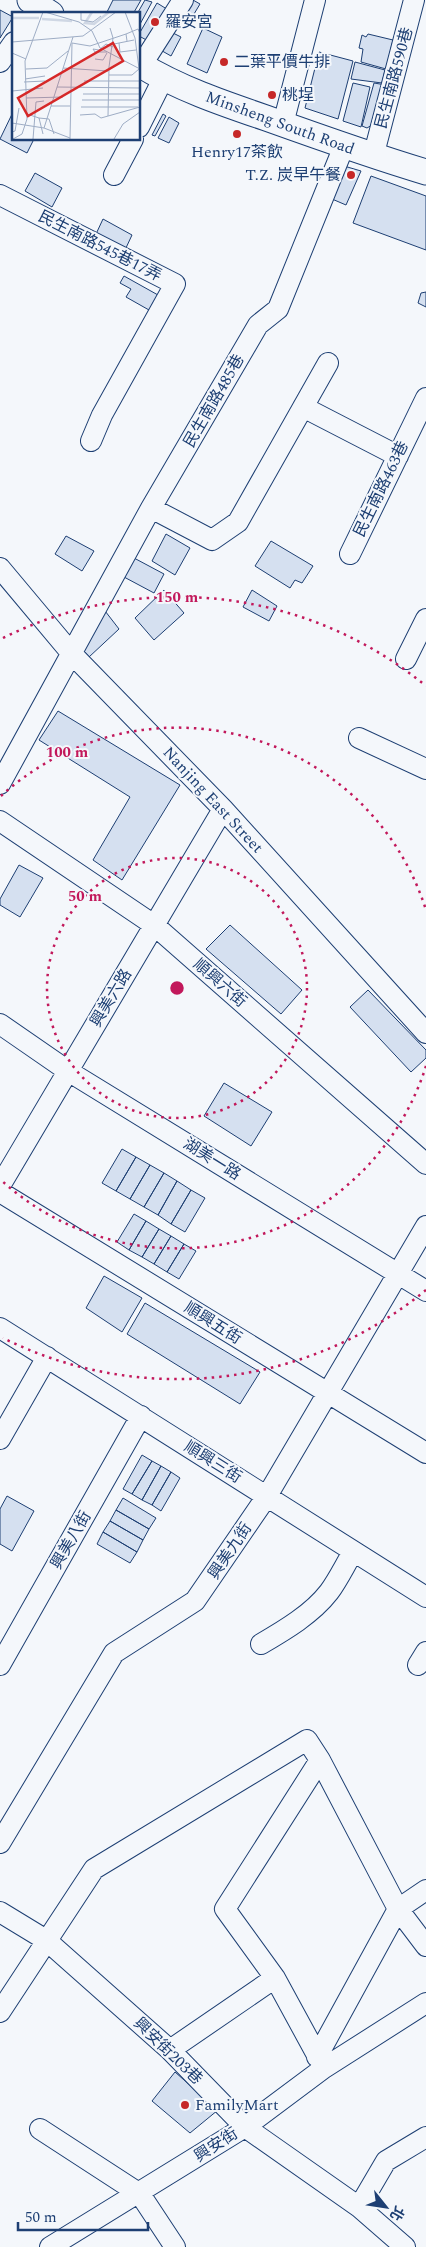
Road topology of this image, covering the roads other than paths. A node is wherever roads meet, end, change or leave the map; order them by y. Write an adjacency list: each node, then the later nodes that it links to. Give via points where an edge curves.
1 (183, 0): 6 (street)
2 (315, 0): 8 (street)
3 (414, 0): 12 (street, 民生南路590巷)
4 (12, 45): 5 (street)
5 (0, 62)
6 (140, 65): 7 (main road, Minsheng South Road)
7 (163, 79): 8 (main road, Minsheng South Road); 9 (street)
8 (283, 124): 11 (main road, Minsheng South Road)
9 (140, 125)
10 (132, 140): 14 (street)
11 (344, 146): 12 (main road, Minsheng South Road); 21 (street, 民生南路485巷, via 278,309 258,325)
12 (373, 156): 13 (main road, Minsheng South Road)
13 (426, 172)
14 (114, 175)
15 (0, 195): 19 (street, 民生南路545巷17弄, via 175,284 106,407)
16 (328, 363): 18 (street)
17 (426, 398): 20 (street, 民生南路463巷)
18 (303, 406): 20 (street); 21 (street, via 238,522 212,540)
19 (91, 441)
20 (398, 456): 22 (street, 民生南路463巷)
21 (151, 508): 25 (street, 民生南路485巷)
22 (350, 554)
23 (0, 568): 25 (street, Nanjing East Street)
24 (426, 619): 26 (street)
25 (72, 654): 29 (street, 民生南路485巷); 30 (street, Nanjing East Street)
26 (406, 659)
27 (359, 738): 28 (street)
28 (426, 769)
29 (0, 784)
30 (222, 809): 32 (street, 興美六路); 34 (street, Nanjing East Street)
31 (0, 822): 32 (street, 順興六街)
32 (154, 925): 35 (street, 興美六路); 36 (street, 順興六街)
33 (0, 1024): 35 (street, 湖美一路)
34 (426, 1033)
35 (68, 1071): 37 (street, 興美六路); 40 (street, 湖美一路)
36 (426, 1164)
37 (0, 1186)
38 (0, 1192): 44 (street, 順興五街)
39 (426, 1226): 40 (street, 興美九街)
40 (398, 1273): 41 (street, 湖美一路); 44 (street, 興美九街)
41 (426, 1291)
42 (0, 1328): 43 (street, 順興三街)
43 (47, 1357): 45 (street, 順興三街); 46 (street)
44 (327, 1392): 47 (street, 順興五街); 48 (street, 興美九街)
45 (142, 1416): 48 (street, 順興三街); 52 (street, 興美八街)
46 (0, 1439)
47 (426, 1453)
48 (267, 1496): 49 (street, 順興三街); 54 (street, 興美九街, via 195,1600 114,1653)
49 (353, 1552): 50 (street, 順興三街); 51 (street, via 329,1591 314,1607)
50 (426, 1597)
51 (262, 1644)
52 (0, 1665)
53 (320, 1760): 56 (street); 58 (street, via 307,1740 94,1869); 60 (street, via 225,1909)
54 (0, 1843)
55 (426, 1890): 56 (street)
56 (398, 1909): 59 (street); 64 (street)
57 (0, 1912): 58 (street, 興安街203巷)
58 (46, 1940): 62 (street); 63 (street, 興安街203巷)
59 (426, 1946)
60 (274, 1978): 63 (street); 64 (street)
61 (426, 2003): 64 (street, 興安街)
62 (0, 2012)
63 (170, 2050): 65 (street, 興安街203巷)
64 (321, 2063): 65 (street, 興安街)
65 (244, 2126): 68 (street, 興安街); 69 (street, 興安街203巷)
66 (40, 2129): 68 (street)
67 (426, 2137): 69 (street, via 386,2161)
68 (140, 2194): 71 (street, 興安街); 72 (street)
69 (359, 2207): 70 (street, 興安街203巷)
70 (401, 2246)
71 (50, 2247)
72 (175, 2247)

